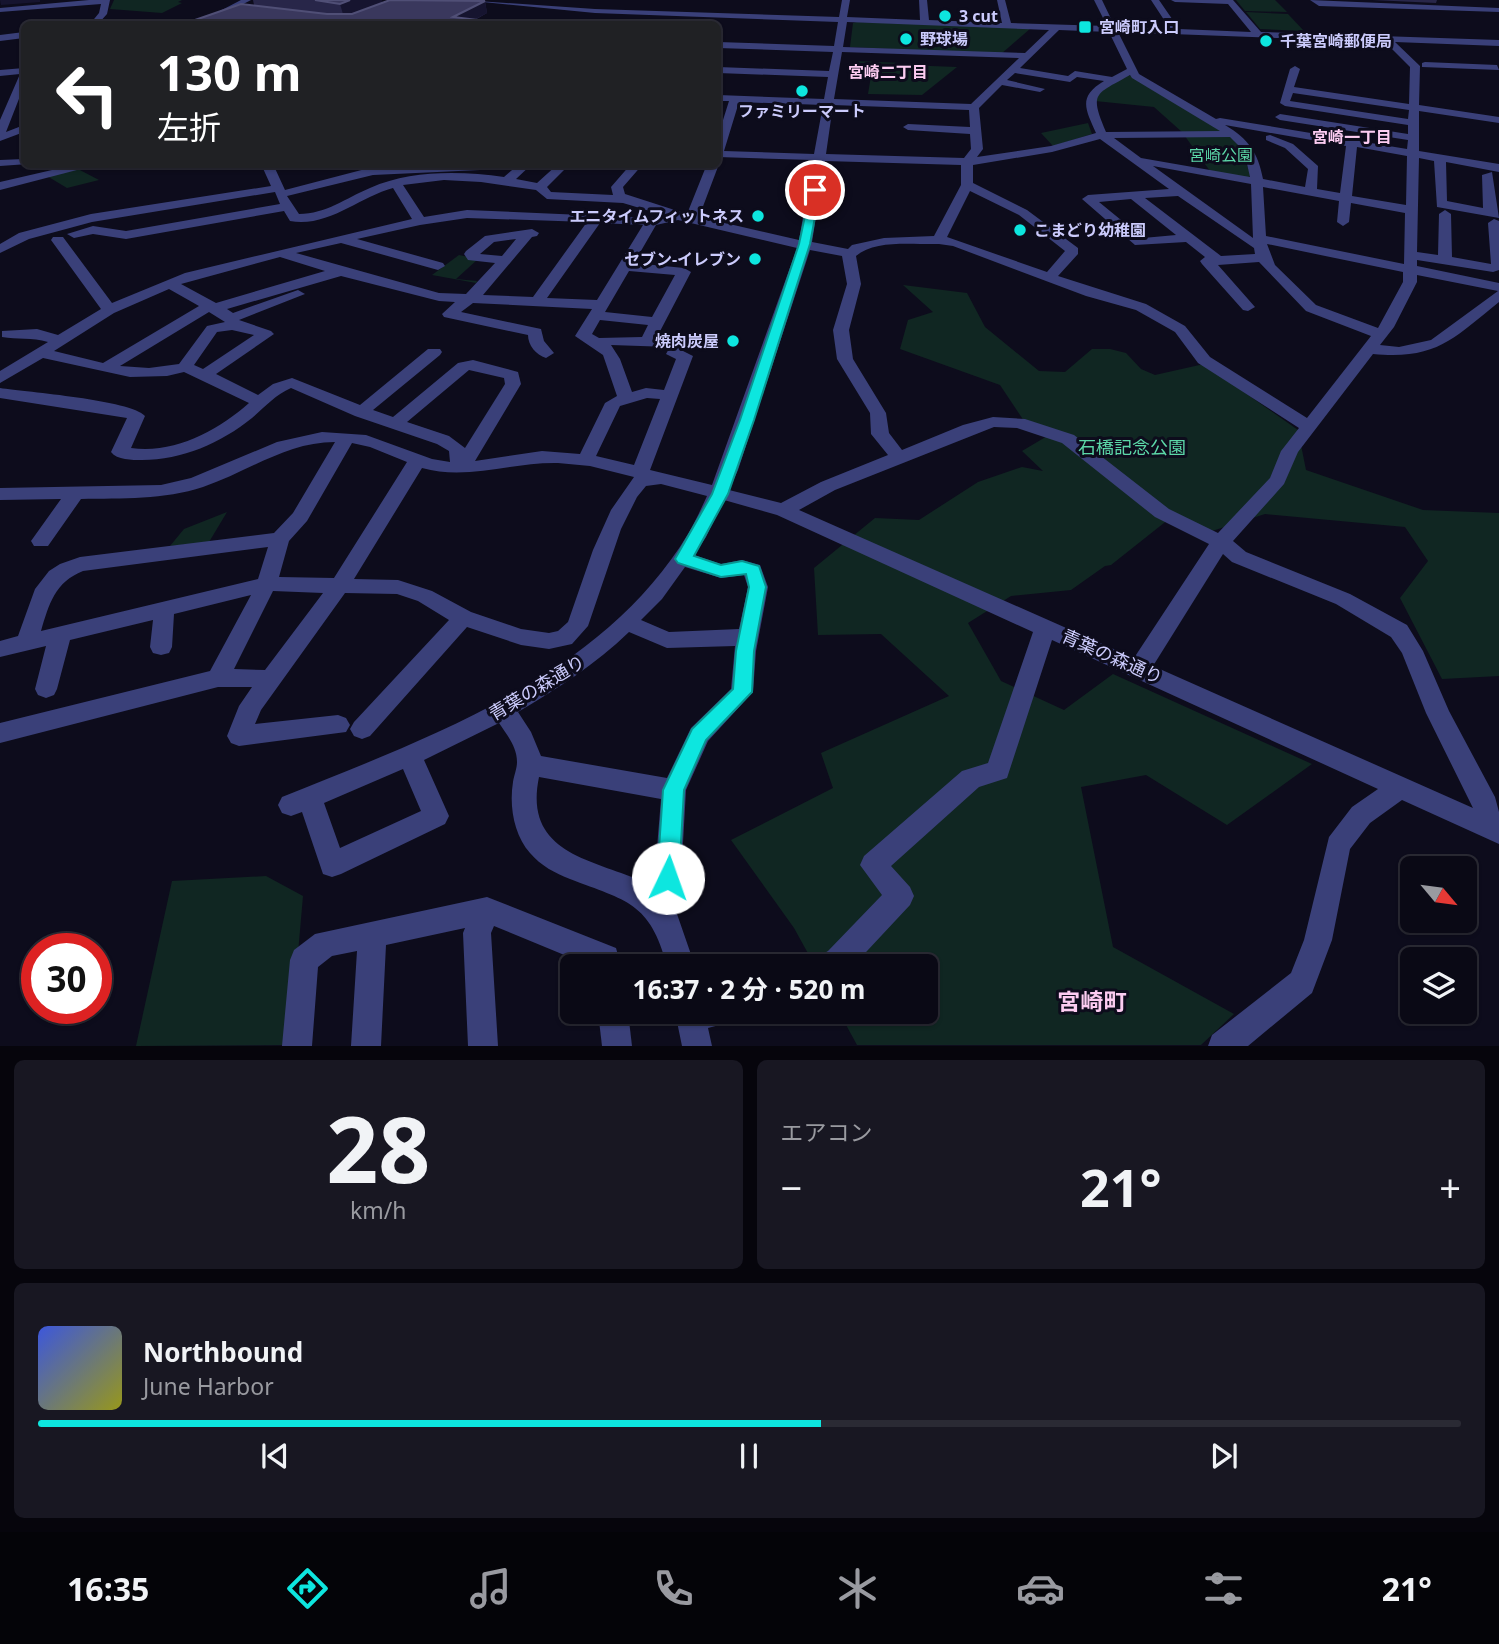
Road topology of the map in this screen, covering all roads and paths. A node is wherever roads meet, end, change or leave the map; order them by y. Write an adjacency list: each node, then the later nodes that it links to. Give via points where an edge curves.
1 (106, 0): 19 (street); 32 (street)
2 (247, 0): 21 (street)
3 (467, 0): 16 (street)
4 (573, 0): 22 (street)
5 (610, 0): 27 (street)
6 (659, 0): 29 (street)
7 (846, 0): 31 (street, 青葉の森通り)
8 (923, 0): 34 (street)
9 (1001, 0): 36 (street)
10 (1098, 0): 37 (street)
11 (1156, 0): 38 (street)
12 (1175, 0): 13 (street)
13 (1192, 0): 17 (street)
14 (1314, 0): 24 (street, via 1319,4)
15 (1464, 0): 24 (street)
16 (485, 1): 18 (street)
17 (1230, 1): 40 (street)
18 (537, 3): 22 (street)
19 (57, 6): 23 (street)
20 (457, 8): 28 (street)
21 (229, 9): 26 (street); 33 (street)
22 (562, 9): 27 (street)
23 (0, 10)
24 (1478, 10): 25 (street); 35 (street)
25 (1499, 10)
26 (242, 11)
27 (595, 11): 29 (street); 30 (street)
28 (491, 12)
29 (650, 13): 31 (street, via 765,13)
30 (586, 19)
31 (843, 20): 34 (street); 49 (street, 青葉の森通り)
32 (96, 21)
33 (204, 21)
34 (925, 23): 36 (street)
35 (1499, 24)
36 (1007, 26): 39 (street)
37 (1113, 29): 38 (street); 39 (street); 57 (street)
38 (1176, 31): 40 (street)
39 (1054, 32): 43 (street); 50 (street)
40 (1259, 34): 44 (street)
41 (21, 35): 42 (street)
42 (0, 38)
43 (1077, 38)
44 (1387, 39): 45 (street); 80 (street, via 1409,52 1415,66)
45 (1441, 41): 46 (street); 52 (street)
46 (1499, 43)
47 (769, 47): 48 (street); 49 (street); 58 (street)
48 (721, 48)
49 (839, 49): 50 (street); 61 (street, 青葉の森通り)
50 (1029, 56): 56 (street)
51 (1425, 65): 52 (street)
52 (1473, 66): 53 (street); 62 (street)
53 (1497, 68)
54 (1295, 69): 66 (street)
55 (721, 70): 58 (street)
56 (1014, 70): 63 (street); 64 (street)
57 (1131, 70): 63 (street); 76 (street)
58 (761, 71): 61 (street)
59 (0, 73): 60 (street)
60 (21, 73)
61 (834, 74): 71 (street, 青葉の森通り)
62 (1485, 77)
63 (1114, 80): 84 (street, via 1091,98)
64 (1001, 82): 65 (street); 73 (street)
65 (1040, 89)
66 (1289, 89): 72 (street); 80 (street)
67 (20, 96): 69 (street); 82 (street)
68 (721, 98): 70 (street)
69 (0, 99)
70 (735, 99): 71 (street); 87 (street)
71 (828, 102): 73 (street); 91 (street, 青葉の森通り)
72 (1284, 103): 74 (street); 80 (street)
73 (974, 107): 81 (street)
74 (1280, 117): 80 (street); 83 (street)
75 (1499, 120): 80 (street)
76 (1212, 121): 77 (street); 115 (street, via 1289,146 1314,168)
77 (1237, 124): 83 (street); 84 (street); 108 (street, via 1250,150)
78 (908, 127): 81 (street)
79 (21, 129): 85 (street)
80 (1414, 130): 88 (street); 95 (street); 123 (street)
81 (976, 131): 94 (street, via 978,149)
82 (0, 132)
83 (1276, 132): 88 (street)
84 (1102, 135): 92 (street); 94 (street, via 1052,149)
85 (0, 138)
86 (21, 142): 89 (street)
87 (721, 143)
88 (1352, 144): 119 (street)
89 (0, 145)
90 (721, 152): 91 (street)
91 (821, 159): 94 (street); 136 (street, 青葉の森通り)
92 (1139, 161): 108 (street); 116 (street)
93 (21, 162): 96 (street)
94 (967, 162): 111 (street)
95 (1440, 162): 105 (street); 125 (street, via 1441,204)
96 (0, 163)
97 (78, 168): 106 (street)
98 (269, 168): 117 (street)
99 (408, 168): 110 (street, via 373,171)
100 (522, 168): 107 (street)
101 (561, 168): 113 (street)
102 (634, 168): 120 (street, via 617,187)
103 (711, 168): 124 (street)
104 (478, 169): 107 (street); 109 (street)
105 (1495, 173): 125 (street)
106 (41, 177): 112 (street); 114 (street)
107 (507, 181): 113 (street)
108 (1257, 181): 115 (street); 137 (street)
109 (396, 183): 122 (street); 127 (street)
110 (318, 185): 117 (street); 122 (street)
111 (967, 185): 135 (street); 147 (street, via 1041,225 1073,251)
112 (0, 186)
113 (540, 187): 120 (street, via 547,195)
114 (61, 190)
115 (1311, 191): 119 (street)
116 (1181, 192): 118 (street); 137 (street)
117 (282, 196): 121 (street); 122 (street, via 295,218 308,219); 126 (street)
118 (1134, 196): 133 (street); 133 (street, via 1088,199 1140,242)
119 (1345, 197): 123 (street); 129 (street)
120 (624, 198): 124 (street)
121 (209, 200): 126 (street); 131 (street)
122 (343, 206)
123 (1425, 211): 125 (street); 143 (street); 144 (street)
124 (685, 218): 128 (street); 136 (street)
125 (1496, 218): 143 (street, via 1499,265 1484,269)
126 (214, 220): 131 (street, via 126,235)
127 (420, 221): 130 (street, via 467,214); 134 (street)
128 (651, 222): 130 (street); 145 (street)
129 (1343, 222)
130 (593, 223): 132 (street); 154 (street)
131 (92, 224): 138 (street, via 24,236); 157 (street, via 63,238)
132 (528, 233): 141 (street); 141 (street, via 490,239 471,254)
133 (1188, 238): 142 (street)
134 (342, 239): 139 (street); 149 (street, via 433,264)
135 (939, 240): 140 (street, via 884,242); 147 (street)
136 (805, 244): 140 (street); 189 (street, 青葉の森通り)
137 (1261, 248): 142 (street); 144 (street); 162 (street, via 1270,268 1311,308)
138 (0, 249)
139 (280, 253): 146 (street); 148 (street, via 247,266)
140 (851, 253): 182 (street, via 854,284 841,330 845,359 878,413 880,434)
141 (505, 260): 153 (street)
142 (1217, 260): 156 (street, via 1207,261)
143 (1445, 261): 144 (street)
144 (1412, 262): 150 (street); 162 (street, via 1410,282)
145 (625, 266): 158 (street); 160 (street, via 684,272)
146 (339, 271): 149 (street); 155 (street)
147 (1049, 278): 180 (street, via 1141,307 1170,323 1204,360)
148 (169, 283): 155 (street); 157 (street)
149 (391, 286): 153 (street)
150 (1499, 287)
151 (298, 293): 159 (street)
152 (1499, 295): 166 (street, via 1436,344 1399,352)
153 (469, 299): 154 (street); 169 (street, via 449,314 536,332 536,342)
154 (538, 301): 158 (street)
155 (211, 307): 159 (street); 170 (street)
156 (1248, 307)
157 (109, 310): 163 (street)
158 (598, 310): 160 (street); 165 (street, via 583,336)
159 (232, 322): 171 (street, via 212,329); 172 (street, via 266,334)
160 (657, 322): 164 (street)
161 (7, 334): 163 (street)
162 (1380, 334): 166 (street)
163 (59, 340): 167 (street)
164 (647, 341): 165 (street); 175 (street, via 680,343 674,354 685,356)
165 (596, 343): 176 (street, via 612,356)
166 (1368, 349): 180 (street)
167 (39, 352): 170 (street); 173 (street)
168 (434, 352): 178 (street)
169 (546, 353)
170 (107, 367): 171 (street, via 141,375)
171 (185, 367): 172 (street)
172 (204, 375): 177 (street)
173 (0, 378)
174 (0, 393): 177 (street, via 137,416 120,452 136,455 197,444 246,414)
175 (670, 394): 176 (street); 186 (street)
176 (626, 397): 184 (street, via 613,403)
177 (258, 401): 178 (street, via 292,383)
178 (361, 412): 179 (street)
179 (396, 423): 185 (street, via 457,449); 185 (street, via 464,366 512,375 513,384)
180 (1308, 426): 193 (street, via 1290,451 1278,480)
181 (346, 438): 183 (street, via 384,446); 187 (street, via 290,444 184,488); 191 (street, via 300,517)
182 (899, 457): 190 (street); 193 (street, via 993,422 1019,423 1068,439 1162,513)
183 (417, 461): 185 (street, via 445,468); 196 (street)
184 (584, 461): 185 (street, via 551,457); 186 (street)
185 (460, 466)
186 (646, 475): 189 (street); 203 (street, via 622,507 577,625 564,638)
187 (75, 493): 188 (street); 192 (street)
188 (0, 494)
189 (720, 494): 190 (street, 青葉の森通り); 194 (street, 青葉の森通り)
190 (783, 510): 200 (street, 青葉の森通り)
191 (280, 539): 195 (street); 204 (street, via 62,569 44,590)
192 (41, 541)
193 (1221, 542): 208 (street); 220 (street, via 1239,557 1343,599 1398,631 1412,651)
194 (684, 559): 199 (street, 青葉の森通り); 202 (street, via 721,571 753,570 758,587)
195 (267, 584): 196 (street); 197 (street); 209 (street)
196 (340, 585): 198 (street, via 398,587); 210 (street)
197 (164, 610): 201 (street); 205 (street)
198 (463, 618): 203 (street, via 521,637); 214 (street)
199 (629, 623): 202 (street, via 667,640); 207 (street, 青葉の森通り)
200 (1045, 627): 208 (street, 青葉の森通り); 226 (street, via 998,771 971,779 873,864 900,896)
201 (60, 635): 204 (street); 211 (street)
202 (748, 637): 219 (street, via 742,692 699,735)
203 (550, 641): 207 (street)
204 (27, 643): 206 (street)
205 (161, 647)
206 (0, 649)
207 (581, 663): 212 (street, 青葉の森通り)
208 (1139, 669): 218 (street, 青葉の森通り)
209 (218, 678): 210 (street); 215 (street)
210 (272, 679): 213 (street, via 251,706 239,736)
211 (46, 689)
212 (505, 710): 216 (street, 青葉の森通り); 217 (street)
213 (338, 725)
214 (362, 729)
215 (0, 733)
216 (410, 754): 216 (street, 青葉の森通り, via 436,816 332,864 301,801)
217 (530, 765): 219 (street); 221 (street, via 524,804 536,841 564,864)
218 (1400, 787): 220 (street, 青葉の森通り); 234 (street, via 1361,815 1338,845 1318,940 1302,983)
219 (674, 790): 221 (street, via 668,878)
220 (1495, 830)
221 (647, 898): 225 (street, via 662,913)
222 (487, 910): 223 (street); 224 (street); 231 (street, via 477,933)
223 (372, 936): 229 (street, via 326,944 304,960); 230 (street)
224 (596, 954)
225 (678, 954)
226 (845, 954)
227 (614, 1024): 232 (street)
228 (698, 1024): 233 (street)
229 (297, 1045)
230 (366, 1045)
231 (483, 1045)
232 (617, 1045)
233 (697, 1045)
234 (1223, 1045)

